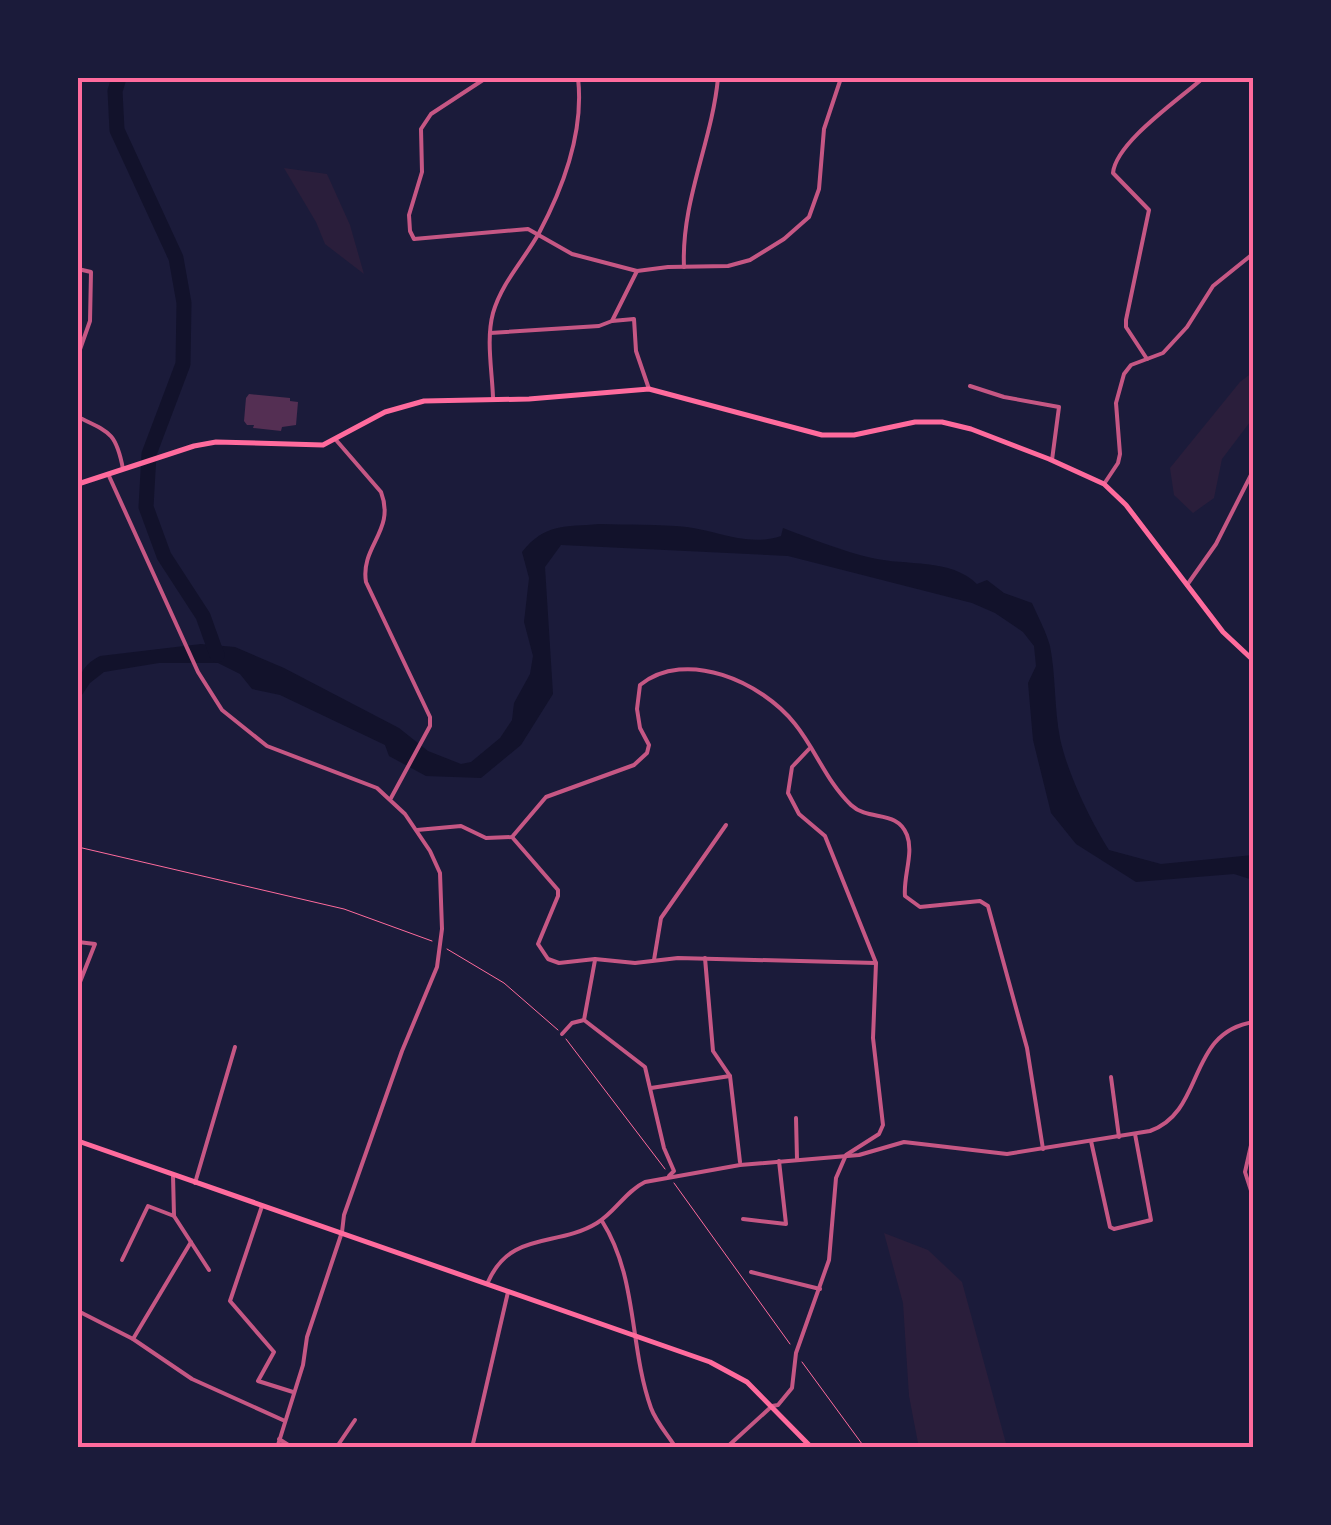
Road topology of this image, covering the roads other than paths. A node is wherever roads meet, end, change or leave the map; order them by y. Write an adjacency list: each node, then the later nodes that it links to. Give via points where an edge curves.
1 (486, 78): 6 (street, via 431,114 421,129 422,172 410,232 414,239)
2 (578, 78): 6 (street, via 577,129)
3 (718, 78): 8 (street, via 682,236)
4 (841, 78): 8 (street, via 808,217 750,260)
5 (1203, 78): 15 (street, via 1113,166 1149,210 1126,320)
6 (539, 233): 10 (street, via 572,254); 12 (street, via 501,291)
7 (1254, 253): 15 (street, via 1213,286 1178,338)
8 (684, 267): 10 (street)
9 (78, 269): 13 (street, via 91,272 90,321)
10 (638, 270): 11 (street)
11 (612, 321): 12 (street); 17 (street, via 634,318 636,351)
12 (490, 333): 18 (street)
13 (80, 344): 14 (street)
14 (78, 356)
15 (1147, 360): 26 (street, via 1124,374 1116,404 1120,454)
16 (970, 386): 21 (street, via 1059,407)
17 (650, 389): 18 (main road); 21 (main road, via 822,435 942,422)
18 (494, 401): 20 (main road, via 402,406)
19 (78, 417): 23 (street, via 115,439)
20 (336, 440): 23 (main road, via 311,447 224,441); 30 (street, via 385,502 383,529 365,562 366,582 430,717)
21 (1052, 460): 26 (main road)
22 (1254, 469): 27 (street)
23 (124, 470): 24 (main road)
24 (108, 476): 25 (main road); 30 (street, via 211,696 267,746 360,779)
25 (78, 484)
26 (1104, 484): 27 (main road)
27 (1187, 585): 28 (main road)
28 (1253, 658)
29 (809, 748): 33 (street, via 769,698 738,682 702,668 651,676 640,685 636,708 647,753 634,765 546,797); 38 (street, via 792,767 788,793 834,852); 53 (street, via 853,807 900,822 910,844 904,888 912,903 988,906 1027,1048)
30 (391, 798): 32 (street)
31 (726, 825): 37 (street, via 661,918)
32 (417, 830): 33 (street, via 461,826 486,838); 66 (street, via 440,873 437,968)
33 (512, 837): 36 (street, via 558,890 538,944 542,952 559,963)
34 (78, 942): 39 (street, via 95,944)
35 (704, 958): 37 (street); 38 (street); 44 (street, via 713,1051)
36 (595, 959): 37 (street); 40 (street)
37 (654, 960)
38 (876, 963): 54 (street, via 873,1038 883,1126)
39 (78, 987)
40 (584, 1020): 42 (street); 46 (street, via 645,1067)
41 (1254, 1022): 49 (street, via 1228,1030 1208,1048 1179,1112 1160,1128)
42 (562, 1034)
43 (235, 1046): 60 (street)
44 (730, 1076): 46 (street); 57 (street)
45 (1111, 1077): 50 (street)
46 (650, 1088): 59 (street, via 674,1171)
47 (796, 1118): 55 (street)
48 (1254, 1132): 61 (street, via 1245,1172)
49 (1135, 1134): 50 (street); 52 (street, via 1151,1220 1114,1229)
50 (1119, 1137): 52 (street)
51 (78, 1141): 58 (main road)
52 (1092, 1141): 53 (street)
53 (1043, 1150): 54 (street, via 1007,1154 904,1142)
54 (846, 1155): 55 (street); 72 (street, via 836,1178)
55 (797, 1159): 56 (street)
56 (779, 1161): 57 (street); 64 (street, via 786,1224)
57 (740, 1165): 59 (street)
58 (173, 1175): 60 (main road); 63 (street)
59 (670, 1176): 65 (street, via 635,1186)
60 (195, 1183): 62 (main road)
61 (1254, 1200)
62 (262, 1206): 66 (main road); 77 (street, via 230,1301 274,1352 258,1381)
63 (174, 1216): 67 (street); 68 (street, via 148,1206)
64 (743, 1219)
65 (602, 1220): 71 (street, via 504,1256); 75 (street, via 616,1242)
66 (342, 1232): 71 (main road); 77 (street)
67 (191, 1242): 69 (street); 76 (street)
68 (122, 1260)
69 (209, 1270)
70 (752, 1272): 72 (street)
71 (487, 1285): 73 (main road)
72 (820, 1288): 78 (street, via 796,1353 792,1388)
73 (508, 1292): 75 (main road); 85 (street)
74 (78, 1311): 76 (street)
75 (636, 1337): 78 (main road, via 734,1373); 86 (street, via 651,1410)
76 (133, 1338): 80 (street, via 192,1379)
77 (293, 1392): 80 (street)
78 (771, 1406): 87 (street); 88 (main road)
79 (354, 1420): 84 (street)
80 (284, 1422): 81 (street)
81 (280, 1439): 82 (street); 83 (street)
82 (277, 1448)
83 (292, 1448)
84 (336, 1448)
85 (472, 1448)
86 (676, 1448)
87 (726, 1448)
88 (812, 1448)

